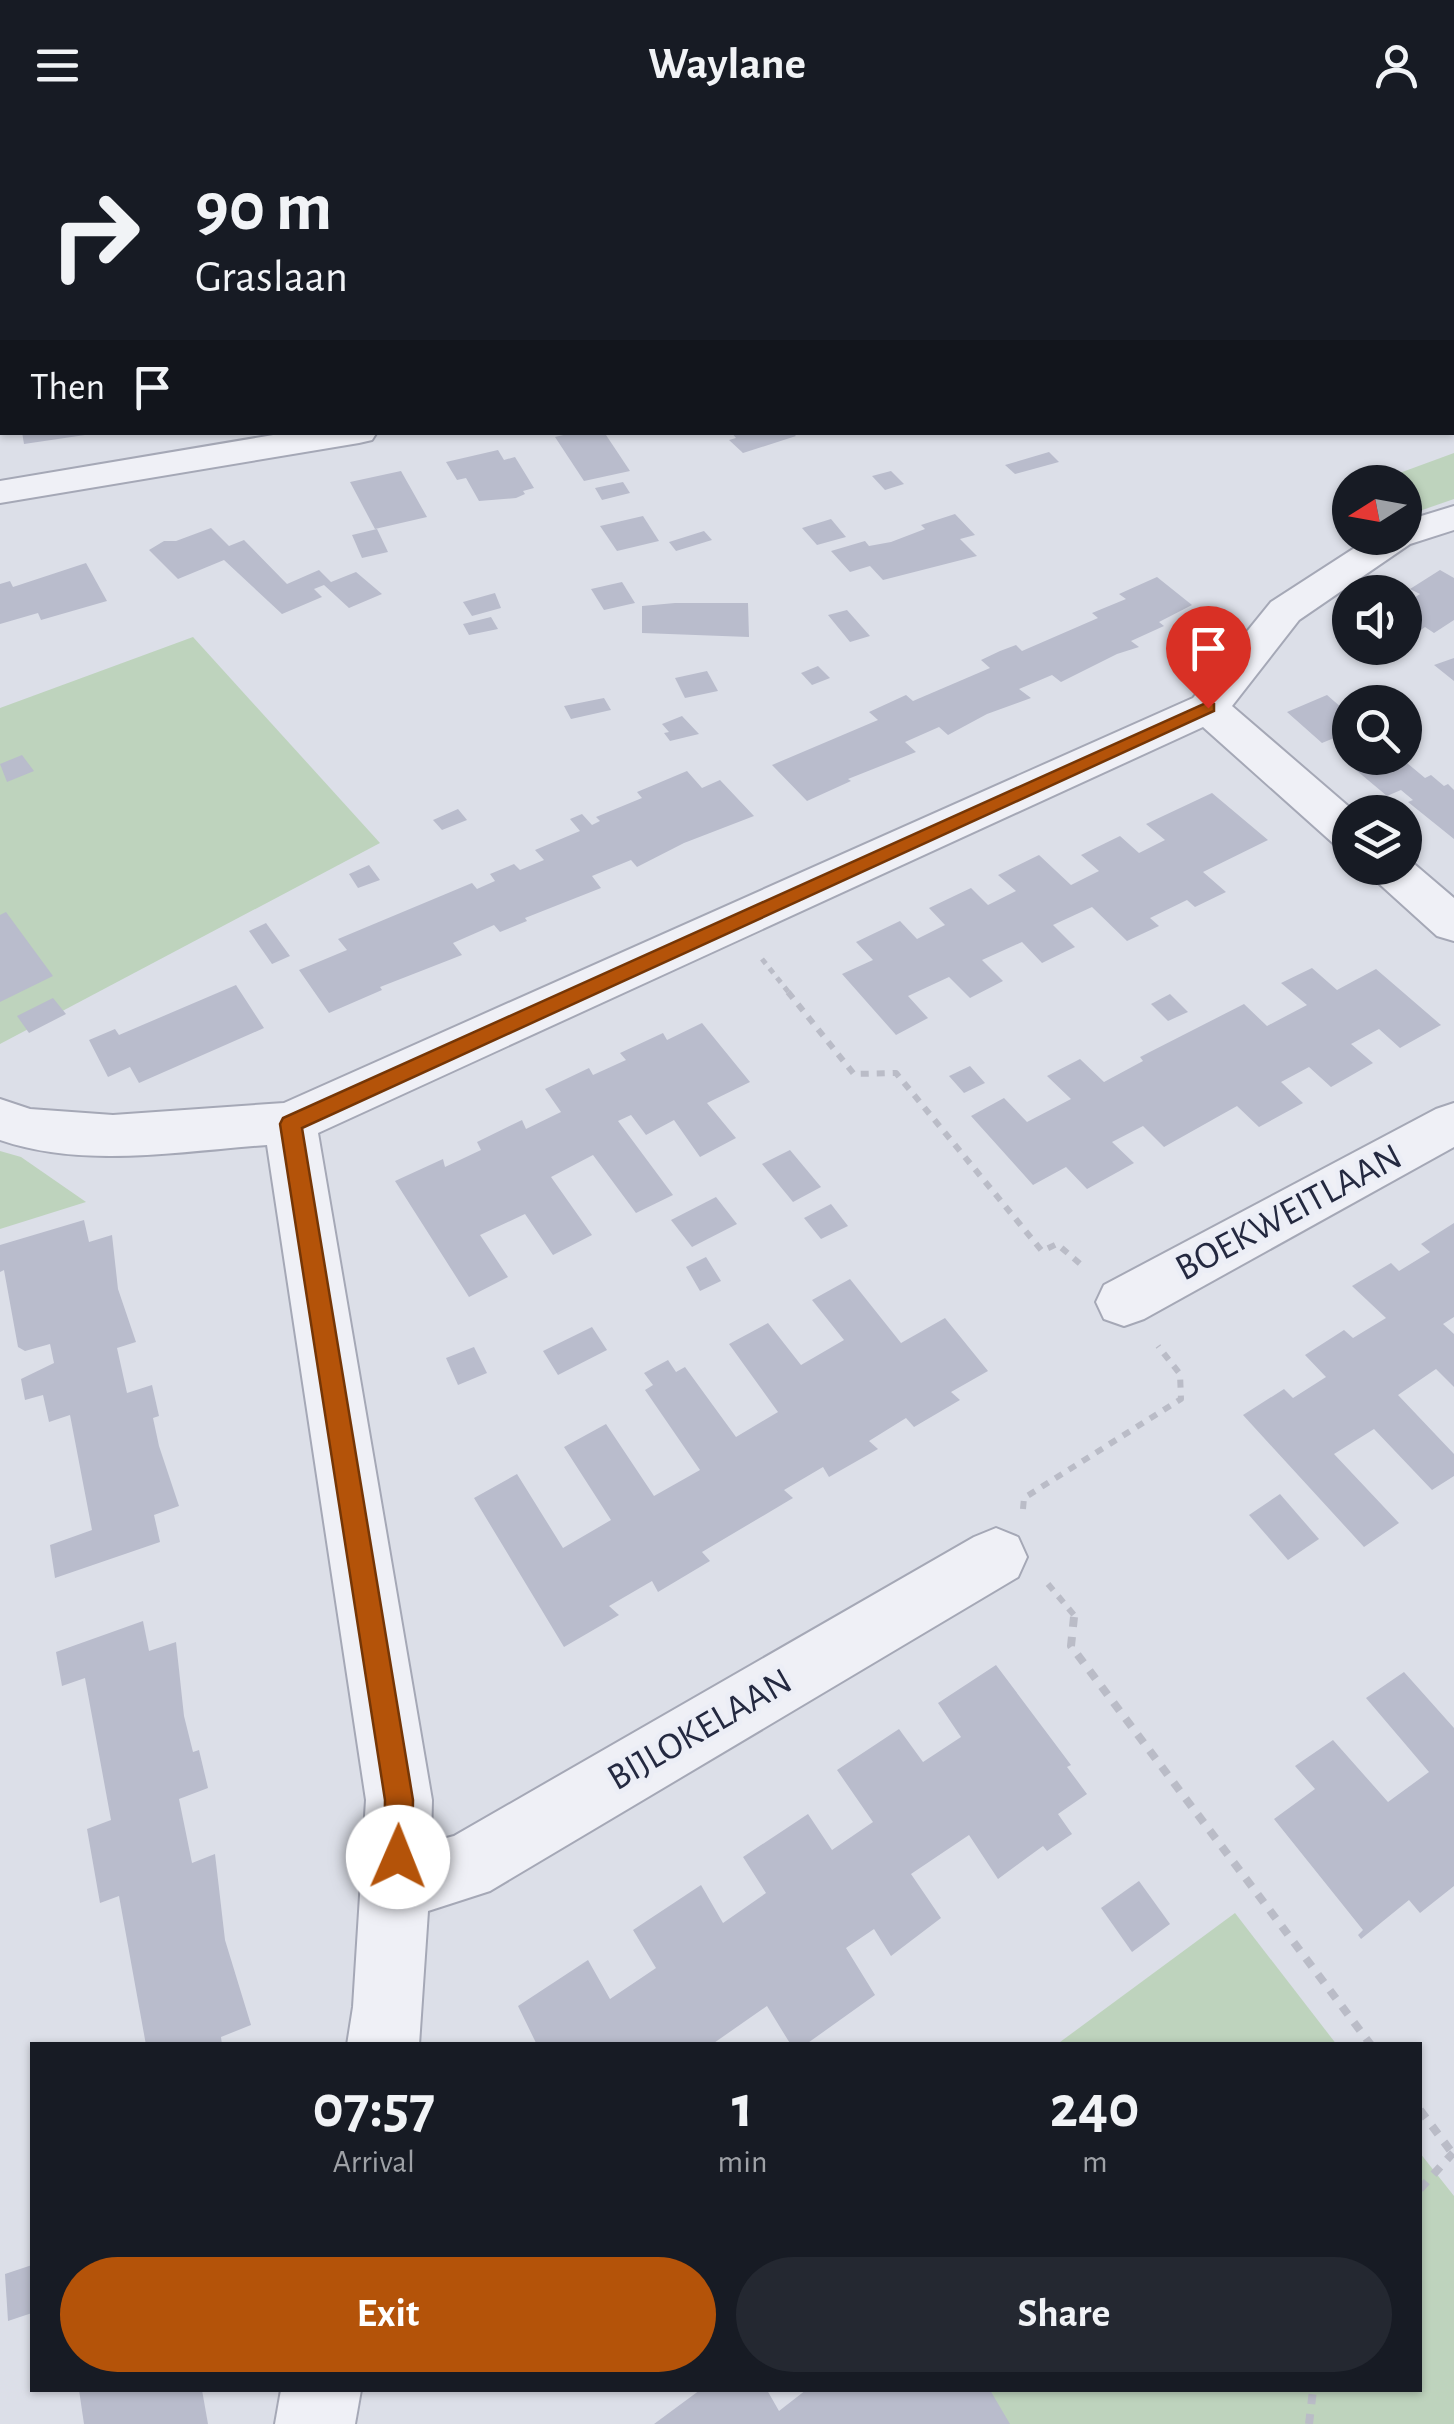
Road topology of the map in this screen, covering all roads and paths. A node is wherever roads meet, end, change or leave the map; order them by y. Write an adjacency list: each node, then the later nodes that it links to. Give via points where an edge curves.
1 (341, 435): 2 (street)
2 (0, 492)
3 (1454, 517): 4 (street)
4 (1422, 528)
5 (1369, 555): 6 (street, via 1285,611)
6 (1208, 708): 7 (street); 9 (street)
7 (1332, 816)
8 (1409, 885): 10 (street)
9 (733, 923): 13 (street); 14 (path, via 854,1074 896,1073 1042,1251 1057,1244)
10 (1454, 924)
11 (0, 1119): 13 (street, via 29,1129 112,1135)
12 (1454, 1123): 14 (street, BOEKWEITLAAN)
13 (290, 1124): 16 (street, via 399,1800)
14 (1124, 1302): 15 (path, via 1180,1374 1181,1399 1024,1498)
15 (1007, 1553): 16 (street, BIJLOKELAAN, via 466,1867); 18 (path, via 1074,1615 1071,1646)
16 (398, 1885): 17 (street)
17 (383, 2042)
18 (1369, 2042)
19 (1422, 2113): 20 (path)
20 (1454, 2153): 21 (path)
21 (1422, 2187)
22 (321, 2392): 24 (street)
23 (1314, 2392): 25 (path)
24 (315, 2424)
25 (1309, 2424)

